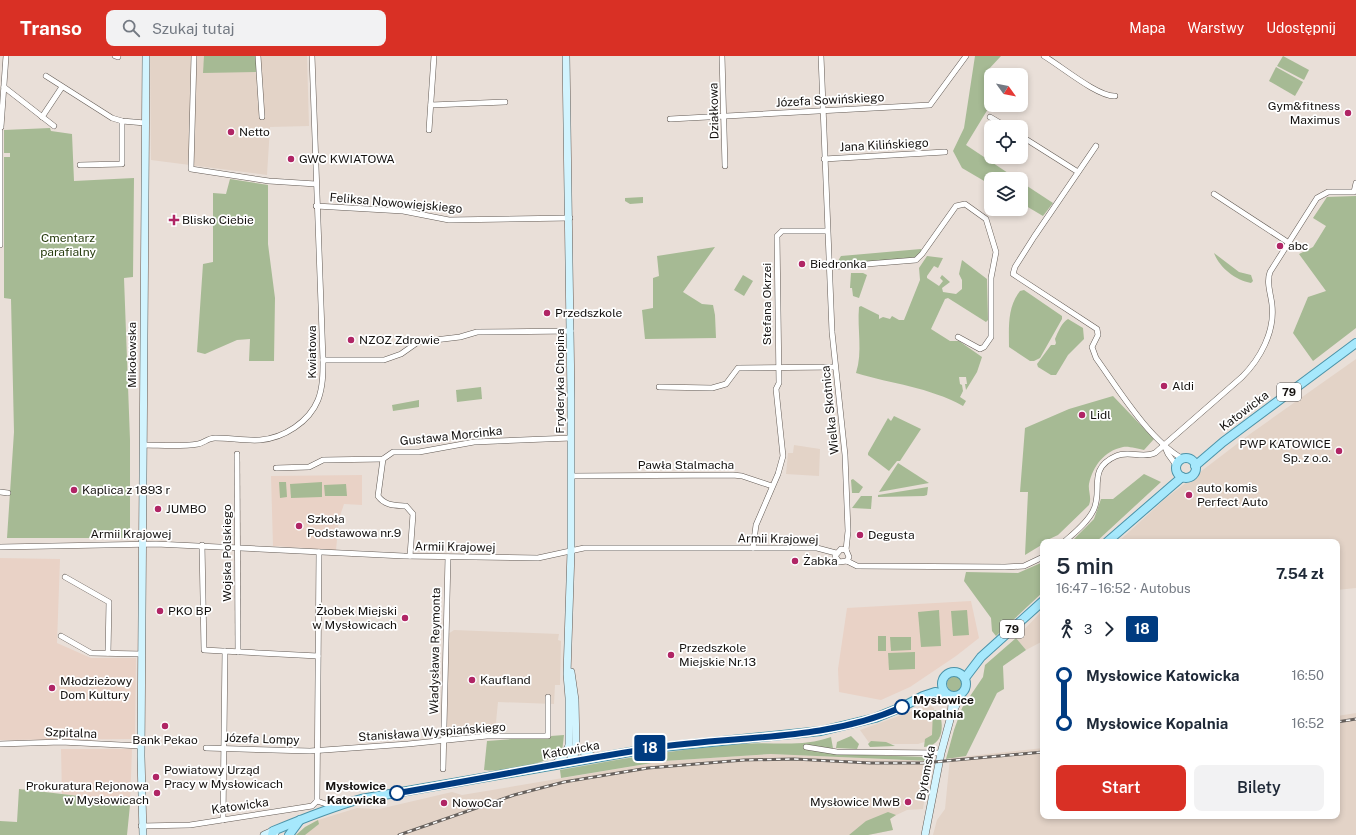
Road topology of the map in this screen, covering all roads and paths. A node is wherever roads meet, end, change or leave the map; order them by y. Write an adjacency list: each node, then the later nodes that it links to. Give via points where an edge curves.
1 (6, 56): 12 (street)
2 (146, 56): 27 (street, Mikołowska)
3 (194, 56): 40 (street, via 191,169 269,182)
4 (258, 56): 22 (street)
5 (312, 56): 40 (street, Kwiatowa)
6 (434, 56): 18 (street)
7 (566, 56): 43 (street, Fryderyka Chopina)
8 (722, 56): 20 (street, Działkowa)
9 (821, 56): 19 (street, Wielka Skotnica)
10 (966, 56): 19 (street, Józefa Sowińskiego, via 930,105)
11 (1044, 56): 16 (street, via 1097,91)
12 (3, 66): 15 (street)
13 (46, 76): 14 (street)
14 (62, 87): 21 (street); 26 (street)
15 (4, 88): 21 (street); 29 (street)
16 (1115, 96)
17 (504, 102): 18 (street)
18 (431, 105): 30 (street)
19 (822, 110): 20 (street, Józefa Sowińskiego); 35 (street, Wielka Skotnica)
20 (724, 116): 24 (street, Józefa Sowińskiego); 37 (street, Działkowa)
21 (42, 117): 28 (street)
22 (262, 117)
23 (990, 117): 25 (street)
24 (670, 119)
25 (995, 120)
26 (122, 122): 27 (street); 36 (street, via 122,164)
27 (145, 122): 56 (street, Mikołowska)
28 (54, 126)
29 (0, 127)
30 (429, 130)
31 (0, 131): 46 (street)
32 (1028, 140): 38 (street)
33 (1096, 146): 38 (street)
34 (945, 152): 35 (street, Jana Kilińskiego)
35 (824, 159): 44 (street, Wielka Skotnica)
36 (80, 164)
37 (725, 166)
38 (1078, 172): 57 (street, via 1015,267 1013,274 1097,330 1098,335 1092,347 1093,353 1130,406)
39 (1356, 183): 45 (street, via 1354,192 1328,192 1318,198)
40 (316, 184): 42 (street, Kwiatowa)
41 (1214, 194): 45 (street)
42 (316, 206): 43 (street, Feliksa Nowowiejskiego, via 403,211 454,220); 51 (street, Kwiatowa)
43 (570, 218): 48 (street, Fryderyka Chopina)
44 (827, 231): 47 (street, Wielka Skotnica); 52 (street, Stefana Okrzei, via 782,230 778,236)
45 (1289, 243): 57 (street, via 1268,277 1272,318 1263,349 1254,364)
46 (0, 245)
47 (829, 267): 49 (street, via 916,260 956,206 965,204 986,219 996,252 991,278 991,337 980,350); 53 (street, Wielka Skotnica)
48 (571, 332): 51 (street, via 477,332 460,337 418,342 398,356 384,360); 55 (street, Fryderyka Chopina)
49 (958, 337)
50 (1356, 343): 60 (main road, Katowicka / 79, via 1223,442)
51 (323, 360): 56 (street, Kwiatowa, via 318,400 307,416 287,432 262,440 214,438 196,444)
52 (778, 367): 53 (street); 54 (street, via 738,368 726,384 712,388); 64 (street, via 776,389 783,456)
53 (835, 367): 74 (street, Wielka Skotnica, via 845,455 848,531)
54 (659, 387)
55 (571, 438): 59 (street, Gustawa Morcinka, via 474,442 419,452 394,452); 63 (street, Fryderyka Chopina)
56 (143, 445): 69 (street, Mikołowska)
57 (1164, 445): 60 (street); 62 (street); 67 (street, via 1149,456 1122,454 1105,463 1097,477 1093,513)
58 (237, 454): 72 (street, Wojska Polskiego)
59 (383, 459): 61 (street, Gustawa Morcinka, via 323,460 309,467); 78 (street, via 378,496 383,502 406,506 413,514)
60 (1189, 461): 62 (main road, 79); 62 (main road, 79, via 1195,471 1192,475 1187,478)
61 (276, 468)
62 (1178, 471): 68 (main road, 79, via 1145,508)
63 (571, 476): 64 (street, Pawła Stalmacha, via 733,475); 75 (street, Fryderyka Chopina)
64 (772, 486): 73 (street, via 756,526)
65 (0, 492): 66 (street)
66 (8, 493)
67 (1067, 539)
68 (1110, 539)
69 (142, 544): 70 (street, Armii Krajowej); 71 (street, Armii Krajowej); 88 (street, Mikołowska)
70 (202, 546): 72 (street, Armii Krajowej); 85 (street, Wojska Polskiego, via 204,650)
71 (0, 547)
72 (237, 547): 76 (street, Armii Krajowej); 86 (street, Wojska Polskiego)
73 (753, 548): 75 (street, Armii Krajowej, via 584,548); 77 (street, Armii Krajowej, via 817,548)
74 (846, 550): 77 (street, via 841,549); 81 (street, via 849,557)
75 (571, 551): 79 (street, Armii Krajowej, via 538,558); 91 (street, Fryderyka Chopina)
76 (319, 552): 78 (street, Armii Krajowej); 89 (street)
77 (836, 553): 81 (street, via 839,562)
78 (410, 556): 79 (street, Armii Krajowej)
79 (448, 557): 103 (street, Władysława Reymonta)
80 (1040, 558): 81 (street, via 1024,566 1001,568 857,566)
81 (847, 561)
82 (65, 577): 87 (street, via 109,602)
83 (1040, 604): 90 (main road, 79)
84 (61, 636): 87 (street, via 91,653)
85 (225, 651): 86 (street, Wojska Polskiego); 109 (street)
86 (238, 652): 89 (street, Wojska Polskiego)
87 (108, 653): 88 (street)
88 (142, 654): 105 (street, Mikołowska)
89 (318, 656): 110 (street)
90 (981, 657): 92 (main road, 79); 93 (main road, 79)
91 (568, 658): 95 (street, Fryderyka Chopina); 100 (street, Fryderyka Chopina)
92 (958, 672): 93 (main road); 94 (main road, 79, via 946,675)
93 (965, 678): 97 (main road, 79, via 966,688)
94 (942, 682): 96 (main road); 98 (main road, Katowicka / 79)
95 (574, 687): 100 (street, Fryderyka Chopina); 101 (street, Fryderyka Chopina)
96 (946, 694): 97 (main road, 79); 98 (main road, Katowicka / 79, via 938,692); 102 (street, Bytomska, via 952,703)
97 (961, 694): 102 (street, Bytomska)
98 (923, 696): 112 (main road, Katowicka / 79, via 875,718 822,731 687,744)
99 (548, 697): 103 (street, Stanisława Wyspiańskiego, via 548,736 487,736)
100 (569, 698): 101 (street, Fryderyka Chopina); 106 (street, Fryderyka Chopina)
101 (575, 709): 106 (street, Fryderyka Chopina)
102 (951, 716): 111 (street, Bytomska)
103 (443, 741): 110 (street, Stanisława Wyspiańskiego); 115 (street, Władysława Reymonta)
104 (0, 744): 105 (street, Szpitalna, via 61,742)
105 (141, 746): 120 (street, Mikołowska)
106 (572, 747): 112 (street); 113 (street, Fryderyka Chopina); 114 (street)
107 (806, 747): 111 (street, via 837,752)
108 (206, 748): 109 (street, Józefa Lompy)
109 (224, 749): 110 (street, Józefa Lompy); 119 (street)
110 (317, 750): 116 (street)
111 (941, 753): 125 (street, Bytomska)
112 (594, 757): 113 (main road, Katowicka / 79)
113 (572, 761): 114 (main road, Katowicka / 79)
114 (554, 765): 117 (main road, Katowicka / 79)
115 (443, 769)
116 (317, 801): 117 (street, Katowicka); 119 (street, Katowicka, via 312,806)
117 (338, 805): 118 (main road, Katowicka / 79)
118 (301, 819): 121 (main road, Katowicka / 79); 124 (main road)
119 (223, 820): 120 (street, Katowicka, via 190,825)
120 (142, 826): 122 (street, Mikołowska)
121 (274, 834): 123 (street)
122 (143, 835)
123 (264, 835)
124 (289, 835)
125 (925, 835)

